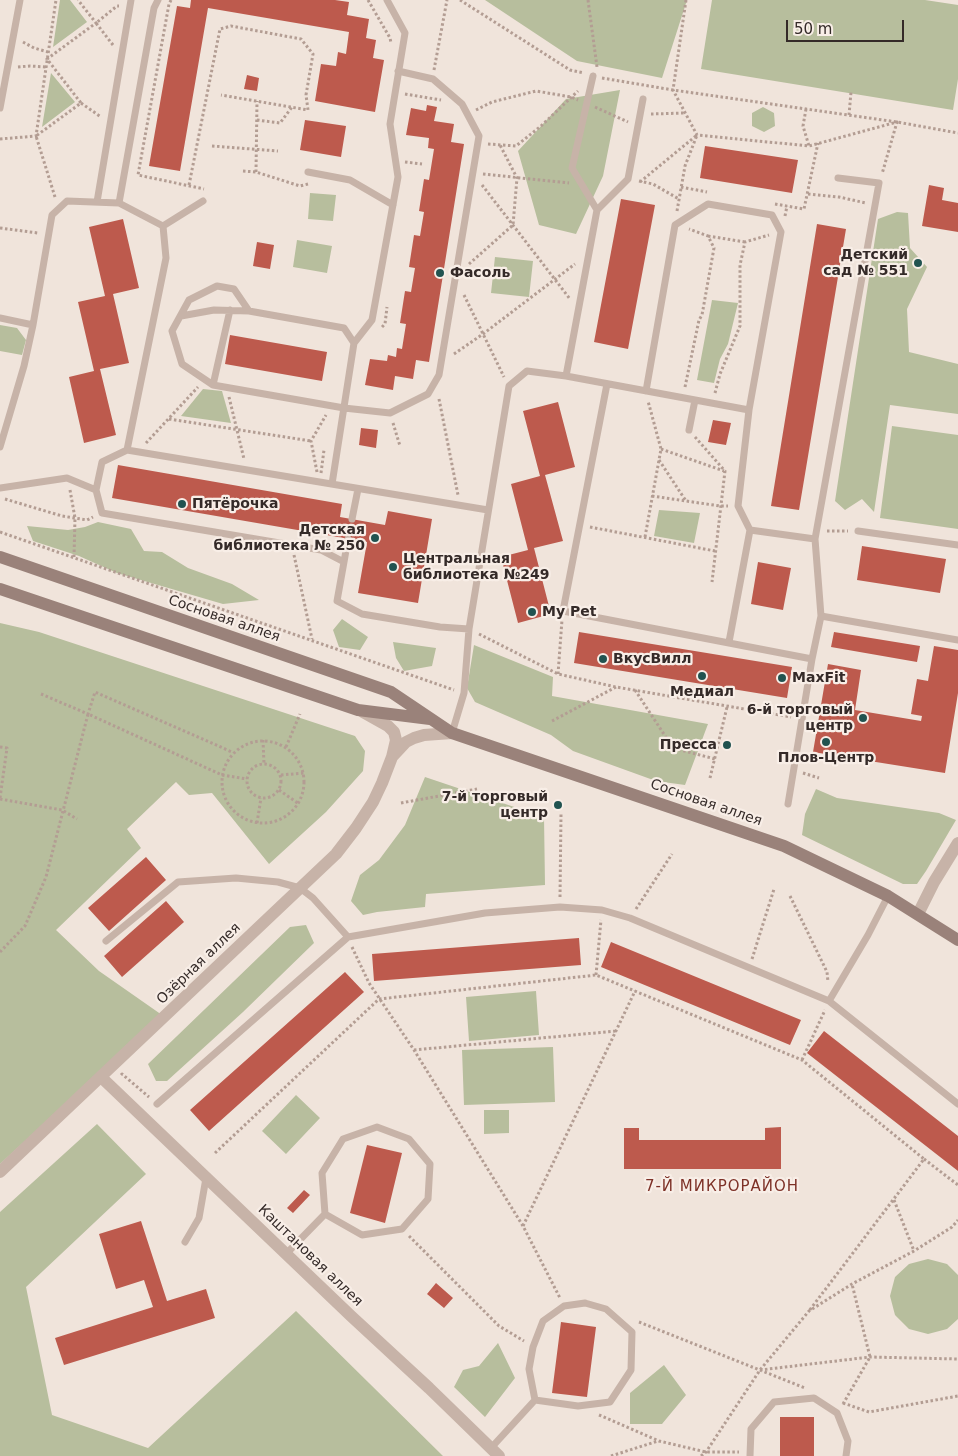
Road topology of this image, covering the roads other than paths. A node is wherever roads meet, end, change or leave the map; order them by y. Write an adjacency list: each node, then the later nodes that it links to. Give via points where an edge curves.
1 (20, 0): 8 (lane)
2 (131, 0): 12 (lane)
3 (158, 0): 13 (lane)
4 (387, 0): 5 (lane, via 405,33)
5 (398, 72): 14 (lane, via 390,124 398,177); 28 (lane, via 433,79 462,104 479,136 478,143 441,363 435,382 428,394 390,413)
6 (596, 77): 15 (lane, via 572,168)
7 (643, 99): 15 (lane, via 628,179)
8 (0, 108)
9 (308, 172): 14 (lane, via 350,180)
10 (838, 178): 42 (lane, via 879,183)
11 (203, 201): 16 (lane)
12 (97, 202): 13 (lane); 21 (lane, via 67,202 52,215)
13 (119, 203): 16 (lane)
14 (393, 205): 22 (lane, via 372,320)
15 (597, 210): 23 (lane)
16 (163, 226): 32 (lane, via 166,258)
17 (230, 310): 18 (lane); 19 (lane); 25 (lane)
18 (249, 311): 19 (lane, via 234,290 217,286 189,300); 22 (lane, via 344,328)
19 (180, 316): 25 (lane, via 172,331 182,364)
20 (0, 318): 21 (lane)
21 (33, 325): 31 (lane)
22 (354, 343): 28 (lane)
23 (566, 376): 24 (lane); 37 (lane, via 526,371 509,386)
24 (607, 384): 26 (lane); 50 (lane, via 563,611)
25 (213, 385): 28 (lane)
26 (646, 391): 27 (lane); 29 (lane, via 675,225 708,204 772,215 781,232)
27 (695, 400): 29 (lane); 30 (lane)
28 (344, 408): 33 (lane)
29 (749, 410): 39 (lane, via 738,506)
30 (689, 430)
31 (0, 447)
32 (127, 450): 33 (lane); 36 (lane, via 102,462)
33 (332, 484): 35 (lane)
34 (0, 488): 36 (lane, via 68,478)
35 (358, 488): 37 (lane); 38 (lane)
36 (96, 490): 45 (lane, via 102,513 321,550)
37 (488, 510): 48 (lane)
38 (352, 519)
39 (750, 530): 42 (lane); 50 (lane)
40 (858, 531): 43 (lane)
41 (348, 539): 45 (lane)
42 (815, 539): 47 (lane)
43 (958, 545)
44 (0, 557): 53 (main road, Сосновая аллея, via 391,692)
45 (344, 562): 48 (lane, via 337,601 362,614 440,628)
46 (0, 589): 52 (main road)
47 (821, 616): 49 (lane); 51 (lane)
48 (469, 629): 54 (lane, via 464,693)
49 (958, 640)
50 (728, 642): 51 (lane)
51 (812, 659): 57 (lane)
52 (363, 712): 53 (main road); 56 (street, via 394,732 396,740)
53 (433, 719): 54 (main road, Сосновая аллея); 55 (street)
54 (452, 733): 55 (street); 60 (main road, Сосновая аллея, via 784,846)
55 (424, 735): 56 (street, via 406,742)
56 (392, 758): 59 (street, Озёрная аллея, via 373,802 356,828 336,854)
57 (788, 804)
58 (958, 843): 61 (street)
59 (300, 888): 62 (lane, via 314,898); 64 (lane, via 278,882 236,878 178,882); 66 (street, Озёрная аллея)
60 (888, 896): 61 (main road, Сосновая аллея); 65 (lane)
61 (918, 914): 63 (main road, Сосновая аллея)
62 (348, 937): 65 (lane, via 486,913 560,907 602,910 630,918); 67 (lane)
63 (958, 940)
64 (106, 941)
65 (829, 1001): 68 (lane)
66 (101, 1077): 69 (street, Озёрная аллея); 70 (street, Каштановая аллея)
67 (157, 1104)
68 (958, 1104)
69 (0, 1172)
70 (206, 1178): 72 (lane, via 199,1218); 73 (street, Каштановая аллея)
71 (325, 1214): 71 (lane, via 362,1235 402,1229 428,1200 430,1164 409,1139 377,1127 343,1138 322,1173); 73 (lane)
72 (184, 1242)
73 (286, 1254): 75 (street, Каштановая аллея)
74 (536, 1400): 74 (lane, via 529,1369 532,1347 544,1321 564,1306 585,1303 606,1309 632,1332 631,1370 610,1402 578,1406); 75 (lane)
75 (495, 1452)
76 (750, 1454): 77 (lane, via 751,1428 774,1402 814,1398 837,1413 848,1441)
77 (846, 1456)

